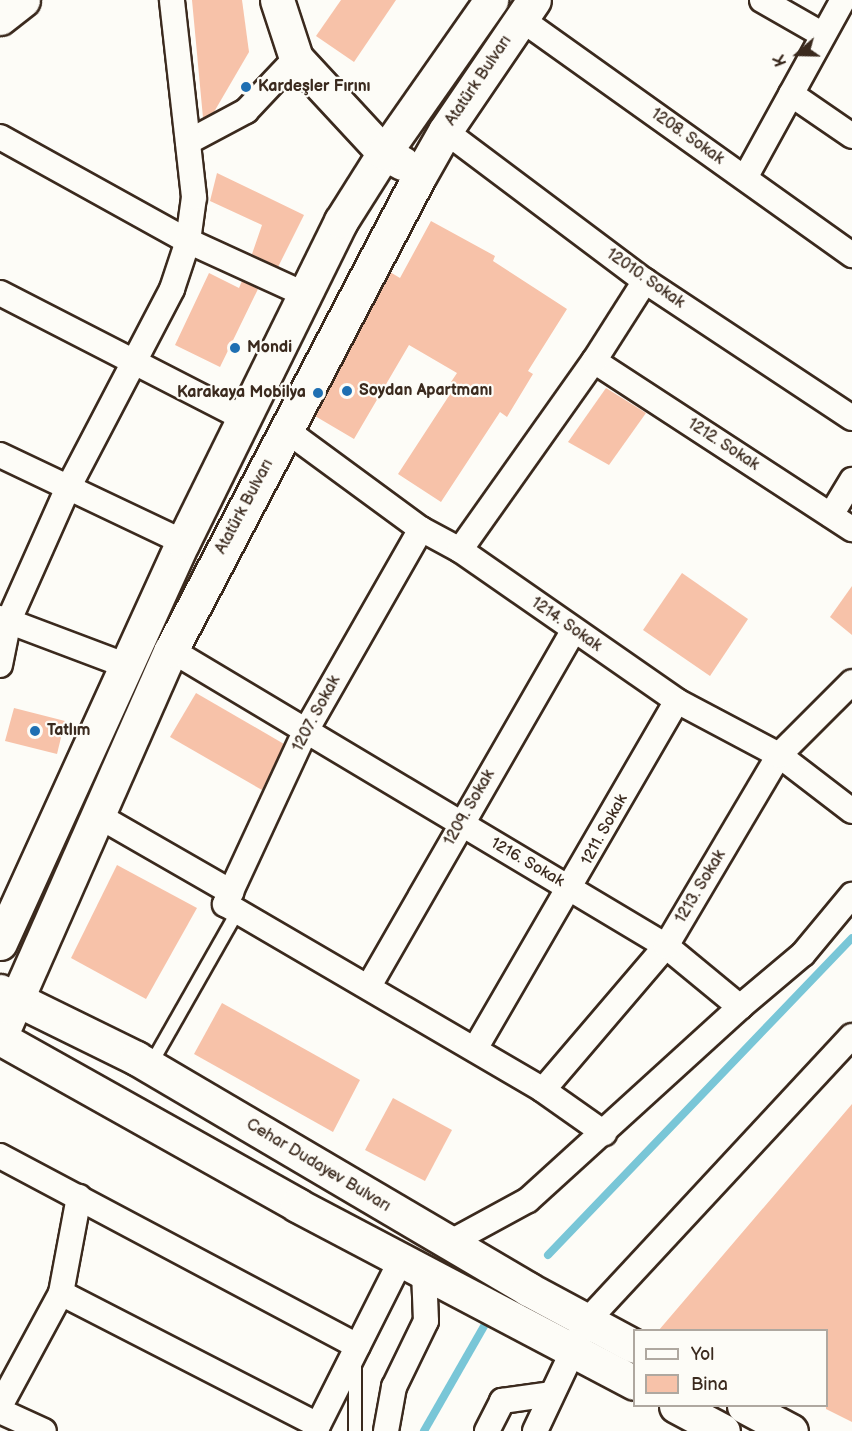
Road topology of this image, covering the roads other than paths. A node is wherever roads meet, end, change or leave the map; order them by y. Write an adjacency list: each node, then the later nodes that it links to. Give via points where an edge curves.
1 (172, 0): 13 (street)
2 (277, 0): 8 (main road)
3 (491, 0): 14 (main road)
4 (762, 0): 7 (street)
5 (843, 0): 7 (street)
6 (528, 10): 10 (main road, Atatürk Bulvarı); 16 (street, 1208. Sokak)
7 (824, 35): 9 (street)
8 (296, 58): 13 (street, via 246,111); 14 (main road)
9 (791, 94): 11 (street); 16 (street)
10 (445, 131): 15 (main road, Atatürk Bulvarı); 19 (street, 12010. Sokak)
11 (852, 136)
12 (0, 137): 17 (street)
13 (188, 142): 17 (street, via 194,197)
14 (384, 153): 15 (main road); 21 (main road, via 341,221)
15 (420, 175): 26 (main road, Atatürk Bulvarı)
16 (745, 178): 18 (street, 1208. Sokak)
17 (188, 241): 21 (street); 23 (street, via 172,289)
18 (852, 255)
19 (645, 281): 22 (street); 25 (street, 12010. Sokak)
20 (0, 293): 23 (street)
21 (308, 296): 24 (main road)
22 (594, 361): 30 (street, 1212. Sokak); 34 (street)
23 (131, 362): 24 (street); 29 (street)
24 (243, 418): 33 (main road)
25 (852, 418)
26 (286, 430): 31 (street, 1214. Sokak); 37 (main road, Atatürk Bulvarı)
27 (0, 455): 29 (street)
28 (852, 480): 30 (street)
29 (66, 490): 33 (street); 35 (street)
30 (831, 515): 32 (street, 1212. Sokak)
31 (421, 529): 34 (street, 1214. Sokak); 42 (street, 1207. Sokak)
32 (852, 529)
33 (183, 542): 39 (main road)
34 (460, 550): 36 (street, 1214. Sokak)
35 (4, 619): 38 (street); 39 (street)
36 (573, 631): 41 (street, 1214. Sokak); 46 (street, 1209. Sokak)
37 (171, 650): 42 (street, 1216. Sokak); 45 (main road, Atatürk Bulvarı)
38 (0, 665)
39 (127, 666): 50 (main road)
40 (852, 682): 43 (street, 1213. Sokak)
41 (677, 702): 43 (street, 1214. Sokak); 47 (street, 1211. Sokak)
42 (305, 732): 46 (street, 1216. Sokak); 49 (street, 1207. Sokak)
43 (779, 755): 44 (street, 1214. Sokak); 51 (street, 1213. Sokak)
44 (852, 811)
45 (97, 815): 49 (street); 53 (main road, Atatürk Bulvarı)
46 (460, 824): 47 (street, 1216. Sokak); 52 (street, 1209. Sokak)
47 (571, 889): 51 (street, 1216. Sokak); 57 (street, 1211. Sokak)
48 (852, 895): 54 (street, via 803,954)
49 (231, 902): 52 (street); 58 (lane)
50 (0, 943)
51 (666, 945): 54 (street, 1216. Sokak); 59 (street, 1213. Sokak)
52 (369, 986): 57 (street)
53 (7, 995): 56 (main road, Atatürk Bulvarı); 58 (main road, Cehar Dudayev Bulvarı)
54 (740, 1007): 60 (street)
55 (852, 1036): 66 (street)
56 (0, 1038): 64 (main road)
57 (475, 1049): 59 (street)
58 (150, 1066): 63 (main road, Cehar Dudayev Bulvarı)
59 (543, 1090): 60 (street)
60 (604, 1133): 63 (street, via 528,1200)
61 (0, 1156): 62 (street)
62 (79, 1197): 65 (street); 68 (street)
63 (449, 1243): 66 (main road, Cehar Dudayev Bulvarı)
64 (413, 1266): 68 (street); 69 (main road); 79 (street, via 426,1321 394,1387)
65 (61, 1293): 72 (street); 76 (street)
66 (588, 1321): 67 (main road, Cehar Dudayev Bulvarı); 69 (street)
67 (633, 1346)
68 (357, 1349): 76 (street); 78 (lane)
69 (571, 1350): 70 (main road); 71 (street)
70 (633, 1382)
71 (551, 1394): 80 (street, via 502,1401); 81 (street)
72 (0, 1406)
73 (678, 1407): 82 (main road)
74 (746, 1407): 83 (main road)
75 (0, 1411): 77 (street)
76 (316, 1428)
77 (44, 1431)
78 (355, 1431)
79 (386, 1431)
80 (487, 1431)
81 (535, 1431)
82 (723, 1431)
83 (791, 1431)

